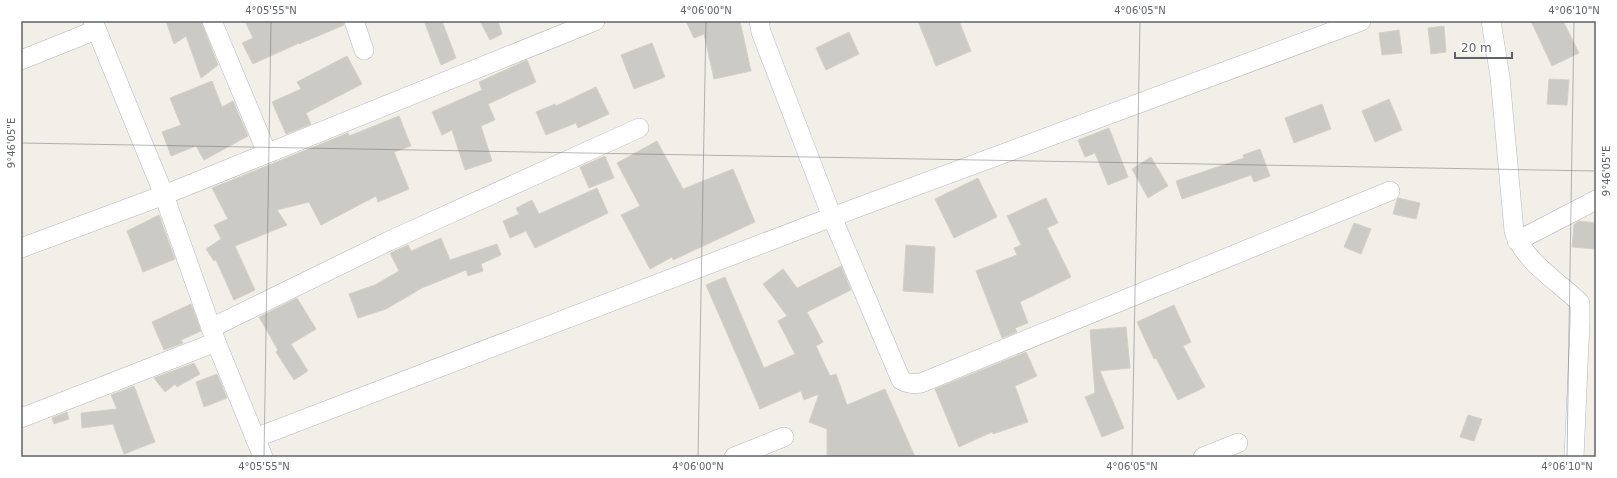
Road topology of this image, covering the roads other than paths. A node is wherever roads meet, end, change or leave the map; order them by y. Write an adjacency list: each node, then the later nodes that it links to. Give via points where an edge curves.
1 (212, 21): 11 (street)
2 (354, 21): 8 (street)
3 (595, 21): 11 (street)
4 (759, 21): 15 (street)
5 (1361, 21): 15 (street)
6 (1491, 21): 16 (street, via 1500,77)
7 (94, 26): 9 (street); 13 (street)
8 (364, 50)
9 (21, 60)
10 (639, 128): 19 (street, via 388,241)
11 (268, 154): 13 (street)
12 (1390, 191): 15 (street, via 914,384 901,380)
13 (164, 195): 17 (street); 19 (street)
14 (1596, 200): 16 (street)
15 (832, 217): 22 (street)
16 (1517, 241): 18 (street, via 1533,262 1580,303)
17 (21, 248)
18 (1588, 322): 27 (street)
19 (214, 335): 20 (street); 22 (street)
20 (21, 418)
21 (784, 437): 25 (street)
22 (255, 438): 24 (street)
23 (1238, 443): 26 (street)
24 (263, 457)
25 (734, 457)
26 (1203, 457)
27 (1574, 457)

